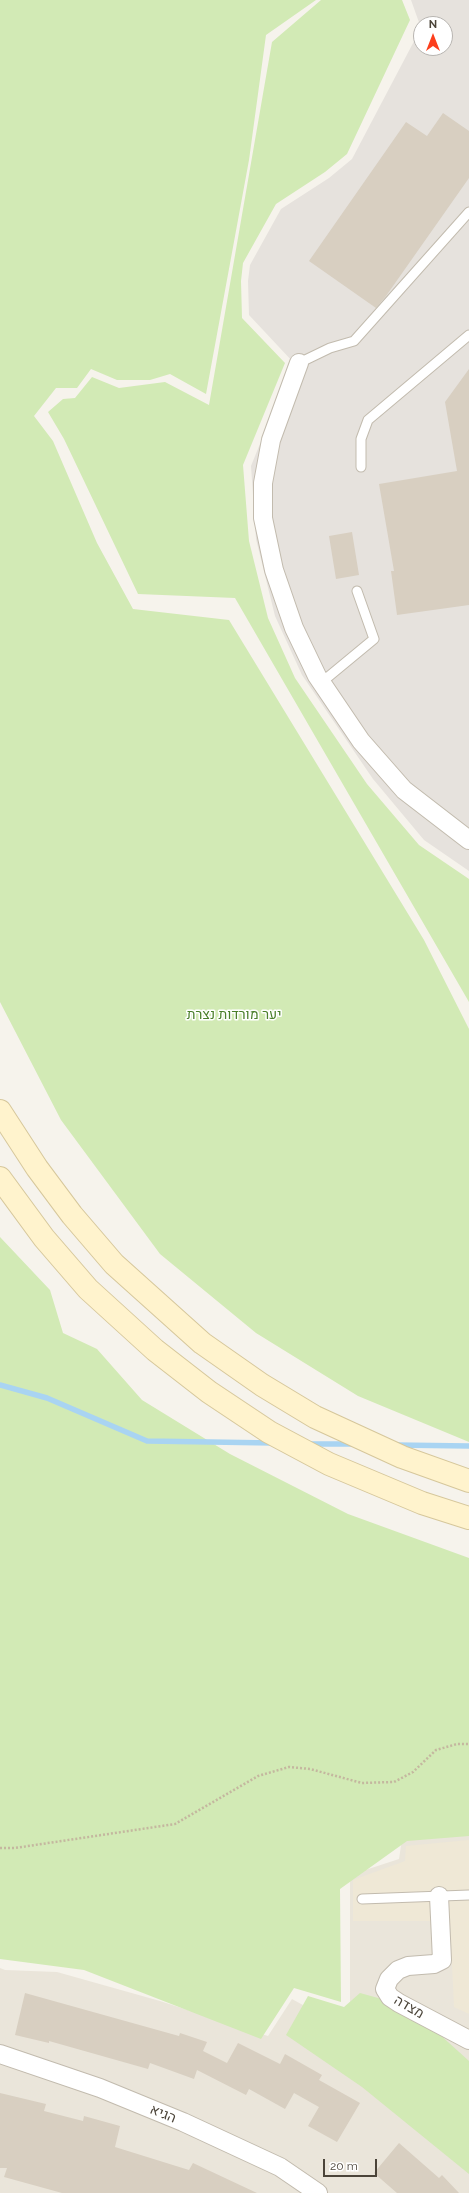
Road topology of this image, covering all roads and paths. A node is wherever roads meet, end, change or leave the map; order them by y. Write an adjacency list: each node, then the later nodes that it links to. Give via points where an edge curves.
1 (469, 212): 3 (lane, via 354,342 330,348)
2 (469, 335): 4 (lane, via 368,420 360,439)
3 (299, 364): 6 (street, via 271,440 264,483 264,518 274,570 294,628)
4 (360, 467)
5 (357, 591): 6 (lane, via 374,639)
6 (322, 682): 7 (street, via 360,741 404,790)
7 (469, 840)
8 (0, 1111): 10 (main road, via 37,1168 104,1252 136,1285 202,1343 315,1417 402,1457)
9 (0, 1178): 11 (main road, via 44,1238 88,1289 155,1350 203,1388 298,1448 395,1493)
10 (469, 1481)
11 (469, 1518)
12 (469, 1744): 13 (path, via 457,1744 436,1750 413,1772 394,1782 362,1783 310,1769 289,1767 258,1776 175,1824 15,1848)
13 (0, 1848)
14 (469, 1895): 15 (lane)
15 (439, 1896): 16 (lane); 17 (street, מצדה, via 442,1960 434,1964 408,1966 398,1970 389,1979 385,1989 390,1997 399,2003)
16 (362, 1899)
17 (469, 2040)
18 (0, 2054): 19 (street, הגיא, via 100,2088 210,2134 280,2167)
19 (318, 2193)

